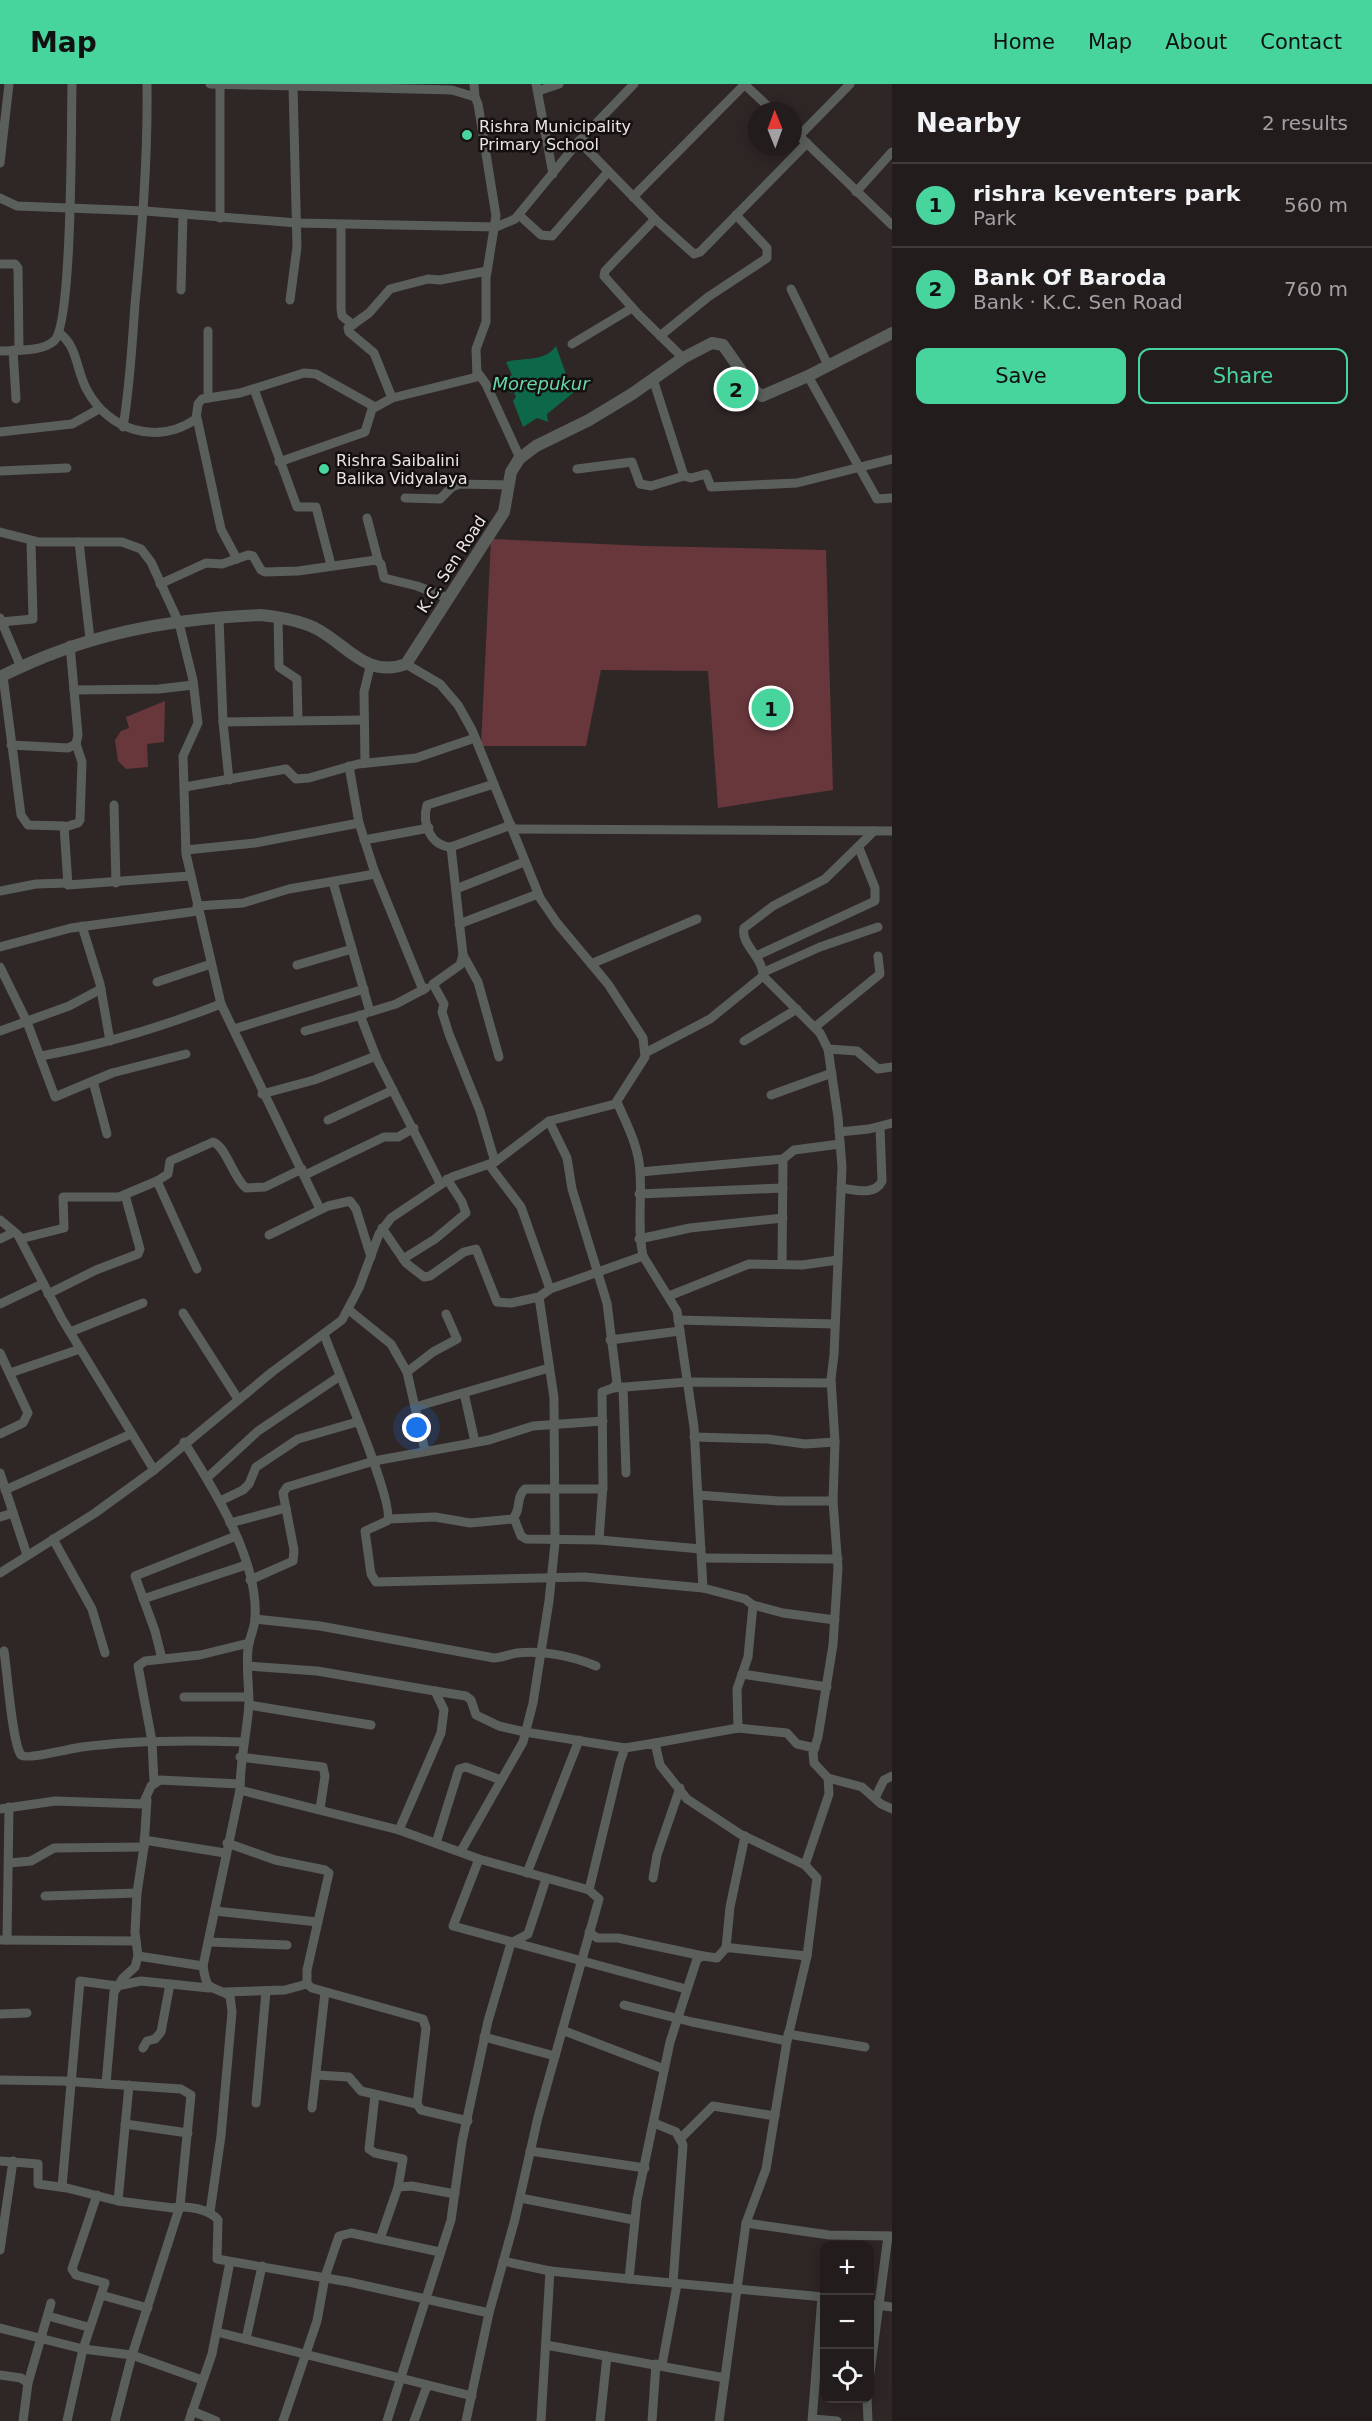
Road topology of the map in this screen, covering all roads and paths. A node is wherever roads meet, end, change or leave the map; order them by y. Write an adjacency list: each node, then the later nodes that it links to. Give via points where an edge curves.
1 (9, 84): 21 (street)
2 (72, 84): 27 (street)
3 (147, 84): 28 (street)
4 (210, 84): 5 (street)
5 (220, 84): 11 (street); 32 (street)
6 (474, 84): 14 (street)
7 (559, 84): 13 (street)
8 (634, 84): 18 (street)
9 (744, 84): 15 (street); 25 (street)
10 (850, 84): 16 (street)
11 (292, 86): 12 (street); 34 (street)
12 (320, 86): 14 (street, via 424,88)
13 (537, 88): 23 (street)
14 (475, 97): 37 (street, via 496,206)
15 (763, 102)
16 (802, 128)
17 (802, 138): 19 (street)
18 (579, 141): 22 (street); 23 (street)
19 (807, 143): 24 (street); 31 (street)
20 (892, 152): 24 (street)
21 (0, 163)
22 (608, 172): 25 (street); 30 (street, via 552,236 541,236)
23 (553, 174): 30 (street)
24 (856, 192): 36 (street)
25 (633, 197): 33 (street)
26 (1, 201): 27 (street, via 17,206)
27 (69, 209): 28 (street); 46 (street, via 65,296)
28 (145, 211): 29 (street); 64 (street, via 130,390)
29 (183, 214): 32 (street); 41 (street)
30 (519, 215): 37 (street)
31 (736, 215): 33 (street, via 694,254); 48 (street, via 767,248 767,258 708,297)
32 (220, 218): 34 (street)
33 (655, 219): 43 (street, via 604,273)
34 (297, 223): 35 (street); 42 (street)
35 (341, 225): 37 (street); 44 (street, via 341,309 342,316)
36 (892, 225)
37 (496, 227): 39 (street)
38 (0, 264): 50 (street, via 15,264 18,268)
39 (487, 272): 44 (street, via 428,279 390,289); 54 (street, via 486,322 476,353)
40 (791, 289): 53 (street)
41 (181, 290)
42 (290, 300)
43 (632, 308): 48 (street); 49 (street)
44 (352, 325): 59 (street, via 349,332 374,353)
45 (208, 331): 58 (street)
46 (59, 333): 50 (street, via 48,345); 62 (street, via 70,343 85,388)
47 (892, 333): 53 (street)
48 (660, 336): 52 (street)
49 (572, 344)
50 (16, 350): 51 (street); 60 (street)
51 (0, 351)
52 (683, 358): 55 (street, via 720,343 762,396); 56 (street)
53 (828, 365): 55 (street)
54 (478, 373): 59 (street, via 476,378); 66 (street)
55 (808, 376): 69 (street)
56 (653, 379): 66 (street); 73 (street)
57 (254, 389): 58 (street); 61 (street, via 297,374 312,373); 68 (street)
58 (208, 398): 63 (street, via 199,401)
59 (392, 398): 61 (street)
60 (16, 399)
61 (375, 407): 68 (street, via 365,432)
62 (99, 409): 64 (street); 65 (street, via 72,424)
63 (197, 418): 64 (street, via 162,432 137,432); 81 (street, via 221,529)
64 (123, 427)
65 (0, 432)
66 (520, 458): 74 (street, K.C. Sen Road)
67 (892, 459): 69 (street)
68 (279, 462): 83 (street, via 297,507 316,507)
69 (858, 467): 73 (street, via 783,485 713,487 706,474); 76 (street, via 877,499)
70 (67, 468): 72 (street)
71 (577, 469): 73 (street, via 632,462 640,484 646,487)
72 (0, 471)
73 (684, 476)
74 (508, 485): 75 (street, via 459,484 440,499); 85 (street, K.C. Sen Road, via 503,514)
75 (405, 498)
76 (892, 498)
77 (367, 519): 82 (street)
78 (0, 532): 79 (street)
79 (31, 541): 80 (street); 88 (street, via 33,619)
80 (79, 542): 84 (street, via 122,542 141,549); 90 (street)
81 (237, 559): 83 (street, via 251,555 265,572); 84 (street, via 206,564)
82 (378, 560): 83 (street); 85 (street, via 384,578)
83 (331, 565)
84 (160, 584): 89 (street)
85 (448, 598): 92 (street, K.C. Sen Road)
86 (278, 617): 87 (street); 94 (street, via 318,630); 98 (street, via 279,667 297,679)
87 (219, 618): 89 (street); 100 (street)
88 (1, 620): 93 (street)
89 (179, 624): 90 (street, via 123,630); 96 (street)
90 (90, 639): 91 (street)
91 (70, 645): 93 (street); 97 (street)
92 (406, 664): 94 (street); 101 (street, via 448,691)
93 (21, 666): 95 (street)
94 (370, 667): 99 (street, via 364,692)
95 (1, 677): 103 (street)
96 (193, 685): 97 (street); 108 (street, via 198,723 184,749)
97 (74, 690): 102 (street)
98 (298, 720): 99 (street); 100 (street)
99 (364, 720): 104 (street)
100 (223, 722): 106 (street)
101 (476, 738): 104 (street, via 416,758); 107 (street)
102 (76, 744): 103 (street); 111 (street, via 82,762 80,820)
103 (11, 745): 111 (street, via 22,820 28,825)
104 (366, 763): 105 (street)
105 (349, 766): 106 (street, via 305,779 296,778 287,769); 110 (street)
106 (229, 780): 108 (street)
107 (494, 784): 112 (street); 113 (street, via 430,802 426,810)
108 (185, 788): 119 (street)
109 (114, 805): 125 (street)
110 (359, 823): 116 (street); 119 (street, via 255,843)
111 (65, 827): 124 (street)
112 (512, 827): 114 (street); 117 (street); 120 (street)
113 (429, 828): 116 (street); 117 (street, via 434,843)
114 (874, 831): 115 (street); 118 (street)
115 (892, 831)
116 (364, 840): 121 (street)
117 (451, 847): 126 (street)
118 (859, 848): 137 (street, via 825,879 779,902 746,926 743,934); 137 (street, via 875,888 875,901)
119 (186, 850): 122 (street)
120 (524, 862): 126 (street); 128 (street)
121 (375, 874): 123 (street); 148 (street)
122 (190, 876): 125 (street); 129 (street)
123 (333, 882): 129 (street, via 289,888 243,903); 135 (street)
124 (67, 883): 125 (street); 127 (street)
125 (116, 883)
126 (456, 889): 131 (street)
127 (0, 891)
128 (538, 894): 131 (street); 140 (street)
129 (197, 909): 132 (street); 139 (street)
130 (697, 919): 140 (street)
131 (459, 924): 136 (street)
132 (82, 926): 134 (street); 146 (street)
133 (878, 927): 143 (street, via 820,947)
134 (0, 947)
135 (352, 948): 141 (street); 147 (street)
136 (463, 955): 145 (street, via 460,965); 165 (street, via 478,982)
137 (756, 956): 143 (street)
138 (878, 956): 154 (street, via 880,975)
139 (211, 964): 144 (street); 149 (street)
140 (591, 964): 161 (street, via 634,1022)
141 (297, 965)
142 (0, 967): 153 (street)
143 (763, 974): 150 (street); 161 (street, via 715,1016)
144 (157, 982)
145 (434, 984): 148 (street); 182 (street, via 480,1111)
146 (101, 989): 153 (street); 158 (street)
147 (364, 989): 151 (street); 155 (street)
148 (423, 990): 151 (street)
149 (220, 1004): 155 (street); 158 (street)
150 (797, 1009): 154 (street); 159 (street)
151 (370, 1012): 152 (street)
152 (360, 1015): 157 (street); 164 (street)
153 (27, 1022): 156 (street); 163 (street)
154 (814, 1027): 160 (street)
155 (234, 1029): 170 (street)
156 (0, 1031)
157 (305, 1031)
158 (110, 1041): 163 (street)
159 (744, 1041)
160 (828, 1049): 166 (street, via 857,1051 878,1069); 167 (street)
161 (647, 1052): 172 (street)
162 (186, 1054): 168 (street, via 154,1060)
163 (41, 1056): 168 (street, via 55,1097)
164 (376, 1056): 169 (street); 170 (street, via 314,1080)
165 (499, 1057)
166 (892, 1067)
167 (832, 1073): 171 (street); 178 (street)
168 (93, 1081): 179 (street)
169 (393, 1090): 173 (street); 177 (street)
170 (262, 1094): 183 (street)
171 (771, 1095)
172 (617, 1102): 174 (street); 184 (street, via 636,1144)
173 (328, 1120)
174 (549, 1121): 182 (street); 205 (street, via 567,1158 572,1189)
175 (892, 1123): 176 (street)
176 (880, 1126): 178 (street); 188 (street, via 880,1185 868,1191)
177 (414, 1128): 183 (street); 186 (street)
178 (839, 1132): 180 (street)
179 (107, 1134)
180 (840, 1144): 181 (street, via 794,1150); 188 (street)
181 (783, 1159): 184 (street); 187 (street)
182 (493, 1164): 186 (street); 207 (street, via 522,1207)
183 (304, 1172): 185 (street, via 265,1187 246,1188 213,1142 170,1161 168,1174); 191 (street)
184 (640, 1172): 189 (street)
185 (158, 1181): 190 (street); 204 (street)
186 (443, 1181): 194 (street); 201 (street, via 462,1202 466,1213)
187 (783, 1188): 189 (street); 192 (street)
188 (841, 1188): 202 (street)
189 (639, 1194): 198 (street)
190 (124, 1195): 195 (street, via 63,1197 64,1228); 208 (street, via 140,1249 138,1254)
191 (320, 1209): 196 (street); 200 (street, via 352,1202)
192 (783, 1218): 198 (street, via 701,1226); 203 (street)
193 (0, 1220): 195 (street)
194 (382, 1228): 200 (street); 201 (street)
195 (17, 1235): 197 (street); 206 (street)
196 (269, 1235)
197 (0, 1239)
198 (639, 1239): 199 (street)
199 (643, 1256): 205 (street); 209 (street)
200 (370, 1257): 213 (street)
201 (403, 1259): 210 (street, via 424,1277 464,1252 476,1249 497,1302)
202 (838, 1260): 203 (street); 217 (street)
203 (782, 1264): 209 (street, via 739,1266 717,1279)
204 (196, 1269)
205 (599, 1273): 207 (street); 221 (street, via 607,1303)
206 (42, 1284): 208 (street); 212 (street)
207 (550, 1289): 210 (street)
208 (48, 1293): 219 (street)
209 (669, 1296): 216 (street)
210 (539, 1297): 224 (street)
211 (143, 1303): 219 (street)
212 (0, 1304)
213 (349, 1310): 220 (street); 225 (street, via 391,1344)
214 (183, 1313): 233 (street)
215 (446, 1314): 225 (street, via 457,1339)
216 (678, 1320): 217 (street); 218 (street)
217 (835, 1324): 229 (street)
218 (680, 1331): 221 (street); 228 (street)
219 (70, 1332): 222 (street)
220 (324, 1334): 227 (street); 233 (street)
221 (610, 1340): 231 (street, via 617,1383)
222 (80, 1349): 226 (street); 239 (street)
223 (0, 1353): 226 (street)
224 (549, 1368): 232 (street); 237 (street)
225 (407, 1372): 234 (street)
226 (10, 1373): 238 (street, via 26,1406 27,1418)
227 (340, 1376): 236 (street); 249 (street, via 258,1431)
228 (687, 1382): 229 (street); 230 (street); 240 (street)
229 (831, 1383): 242 (street)
230 (623, 1387): 231 (street); 248 (street)
231 (613, 1388): 235 (street, via 602,1392)
232 (464, 1393): 234 (street); 241 (street)
233 (238, 1399): 243 (street)
234 (415, 1407): 244 (street)
235 (603, 1421): 237 (street); 251 (street)
236 (357, 1422): 245 (street); 254 (street, via 298,1439 256,1467 243,1490)
237 (554, 1425): 241 (street, via 533,1426); 250 (street)
238 (0, 1434)
239 (131, 1434): 246 (street); 252 (street)
240 (694, 1437): 242 (street, via 805,1444); 253 (street)
241 (475, 1442): 244 (street)
242 (835, 1442): 255 (street)
243 (184, 1443): 246 (street); 249 (street)
244 (425, 1451): 245 (street)
245 (374, 1461): 256 (street, via 287,1487 283,1493); 260 (street)
246 (153, 1470): 264 (street)
247 (0, 1473): 252 (street)
248 (626, 1473)
249 (207, 1478): 254 (street)
250 (554, 1488): 251 (street); 259 (street, via 523,1490); 263 (street)
251 (603, 1489): 265 (street)
252 (6, 1490): 257 (street)
253 (698, 1495): 255 (street); 266 (street)
254 (220, 1501): 261 (street)
255 (833, 1501): 268 (street)
256 (286, 1508): 261 (street); 272 (street, via 293,1561)
257 (13, 1513): 258 (street); 267 (street)
258 (0, 1517)
259 (514, 1518): 260 (street, via 470,1523 449,1517); 263 (street, via 523,1538)
260 (389, 1519): 271 (street, via 365,1531 371,1574 376,1582)
261 (231, 1523): 262 (street)
262 (236, 1536): 269 (street); 274 (street, via 138,1573 136,1580)
263 (555, 1538): 265 (street); 271 (street)
264 (53, 1539): 267 (street); 280 (street, via 92,1609)
265 (599, 1540): 266 (street)
266 (701, 1553): 268 (street); 273 (street)
267 (27, 1555): 270 (street)
268 (838, 1559): 277 (street)
269 (246, 1565): 272 (street); 274 (street)
270 (0, 1573)
271 (551, 1578): 273 (street, via 635,1580); 281 (street)
272 (249, 1580): 276 (street)
273 (703, 1588): 275 (street, via 745,1599)
274 (143, 1599): 282 (street)
275 (753, 1605): 277 (street); 285 (street, via 748,1657)
276 (255, 1619): 278 (street); 281 (street, via 320,1626 494,1658 514,1653)
277 (835, 1620): 286 (street)
278 (249, 1643): 282 (street); 283 (street)
279 (4, 1651): 287 (street)
280 (105, 1653)
281 (541, 1654): 284 (street); 293 (street)
282 (162, 1659): 295 (street, via 138,1666)
283 (248, 1666): 288 (street, via 317,1671); 290 (street)
284 (596, 1666)
285 (742, 1674): 286 (street); 292 (street, via 737,1689)
286 (827, 1687): 299 (street)
287 (5, 1691): 295 (street, via 20,1754 24,1757 32,1759 52,1751 101,1744)
288 (435, 1691): 293 (street, via 466,1696 481,1719); 312 (street, via 444,1710 441,1733)
289 (184, 1697): 290 (street)
290 (248, 1701): 291 (street); 296 (street)
291 (371, 1725)
292 (738, 1728): 297 (street); 299 (street, via 787,1733 797,1744)
293 (525, 1732): 294 (street); 303 (street)
294 (579, 1740): 298 (street); 321 (street)
295 (153, 1741): 296 (street); 304 (street)
296 (242, 1743): 300 (street)
297 (655, 1743): 298 (street); 306 (street, via 660,1765)
298 (626, 1748): 324 (street)
299 (815, 1748): 302 (street, via 814,1763)
300 (240, 1757): 305 (street); 310 (street, via 323,1767 326,1776)
301 (892, 1776): 307 (street, via 884,1780)
302 (828, 1778): 307 (street, via 855,1784); 320 (street, via 829,1794)
303 (501, 1780): 315 (street, via 466,1767 459,1769); 317 (street)
304 (154, 1783): 305 (street, via 160,1780); 308 (street)
305 (240, 1787): 310 (street); 316 (street)
306 (680, 1788): 313 (street, via 703,1812); 322 (street)
307 (875, 1798): 311 (street)
308 (147, 1800): 309 (street, via 132,1805 81,1801); 314 (street)
309 (4, 1808): 319 (street)
310 (320, 1809): 312 (street)
311 (892, 1809)
312 (399, 1830): 315 (street)
313 (745, 1836): 320 (street); 335 (street)
314 (144, 1843): 316 (street); 319 (street, via 54,1848 31,1861); 325 (street)
315 (436, 1843): 317 (street)
316 (226, 1848): 327 (street); 328 (street, via 329,1873)
317 (461, 1851): 318 (street)
318 (479, 1859): 321 (street); 333 (street, via 453,1926)
319 (9, 1863): 330 (street)
320 (805, 1865): 338 (street, via 817,1878)
321 (527, 1873): 323 (street)
322 (653, 1878)
323 (546, 1879): 324 (street); 333 (street, via 528,1934)
324 (589, 1890): 329 (street, via 598,1899)
325 (137, 1893): 326 (street); 331 (street)
326 (45, 1896)
327 (215, 1911): 328 (street); 332 (street)
328 (318, 1922): 342 (street)
329 (589, 1932): 337 (street, via 597,1938 618,1938); 339 (street)
330 (3, 1940): 331 (street)
331 (136, 1941): 336 (street)
332 (209, 1942): 334 (street); 340 (street)
333 (511, 1943): 339 (street); 354 (street)
334 (288, 1946)
335 (726, 1948): 337 (street, via 717,1958); 338 (street)
336 (138, 1956): 340 (street); 343 (street, via 135,1967)
337 (703, 1956): 345 (street, via 697,1959)
338 (807, 1956): 355 (street)
339 (581, 1960): 345 (street); 353 (street)
340 (203, 1966): 344 (street)
341 (170, 1984): 343 (street, via 134,1981); 344 (street); 357 (street, via 159,2037)
342 (307, 1984): 346 (street); 348 (street)
343 (117, 1986): 362 (street, via 84,1980 77,1985); 363 (street)
344 (209, 1988): 347 (street)
345 (686, 1989): 352 (street)
346 (266, 1991): 347 (street); 366 (street)
347 (225, 1992): 386 (street, via 230,1996 232,2012)
348 (325, 1992): 360 (street); 367 (street, via 423,2019 426,2028)
349 (624, 2005): 352 (street)
350 (27, 2013): 351 (street)
351 (0, 2014)
352 (677, 2018): 355 (street); 359 (street)
353 (562, 2030): 358 (street); 359 (street)
354 (484, 2037): 358 (street); 370 (street)
355 (788, 2038): 356 (street); 369 (street)
356 (865, 2047)
357 (142, 2048)
358 (555, 2056): 375 (street)
359 (664, 2069): 371 (street)
360 (316, 2075): 365 (street, via 350,2077 361,2091); 368 (street)
361 (0, 2080): 362 (street)
362 (72, 2083): 363 (street); 379 (street)
363 (106, 2084): 364 (street)
364 (129, 2085): 372 (street); 373 (street, via 186,2090 191,2095)
365 (375, 2095): 367 (street); 380 (street, via 369,2149 403,2159)
366 (256, 2103)
367 (417, 2104): 370 (street, via 421,2110)
368 (312, 2108)
369 (775, 2116): 374 (street, via 714,2106); 388 (street, via 766,2169)
370 (468, 2121): 381 (street)
371 (654, 2123): 374 (street); 378 (street)
372 (125, 2124): 373 (street); 384 (street)
373 (188, 2133): 385 (street)
374 (681, 2138): 400 (street)
375 (530, 2151): 378 (street); 383 (street)
376 (0, 2161): 377 (street)
377 (13, 2162): 379 (street, via 38,2164 38,2184); 391 (street)
378 (645, 2168): 387 (street)
379 (62, 2187): 382 (street)
380 (398, 2187): 381 (street); 390 (street)
381 (455, 2194): 392 (street)
382 (97, 2195): 384 (street); 402 (street, via 72,2269 76,2275 105,2283)
383 (520, 2198): 387 (street); 393 (street)
384 (118, 2201): 385 (street)
385 (180, 2206): 386 (street); 408 (street)
386 (210, 2212): 394 (street, via 218,2220 215,2256)
387 (634, 2220): 399 (street)
388 (746, 2223): 389 (street, via 829,2235); 401 (street)
389 (890, 2236): 397 (street)
390 (380, 2239): 392 (street); 398 (street, via 351,2233 339,2236)
391 (1, 2245)
392 (440, 2252): 404 (street)
393 (503, 2261): 396 (street); 409 (street)
394 (230, 2262): 395 (street); 413 (street)
395 (262, 2266): 398 (street); 415 (street)
396 (550, 2271): 399 (street); 417 (street)
397 (887, 2275): 406 (street)
398 (326, 2277): 404 (street); 419 (street)
399 (628, 2279): 400 (street)
400 (675, 2283): 401 (street); 422 (street)
401 (737, 2290): 403 (street); 424 (street)
402 (101, 2295): 408 (street); 411 (street)
403 (820, 2297)
404 (426, 2299): 409 (street); 426 (street)
405 (51, 2303): 410 (street)
406 (874, 2304): 407 (street)
407 (892, 2307)
408 (148, 2308): 420 (street)
409 (489, 2313): 429 (street)
410 (48, 2316): 411 (street); 416 (street)
411 (88, 2327): 418 (street)
412 (0, 2328): 416 (street)
413 (217, 2332): 415 (street); 425 (street)
414 (820, 2338): 432 (street)
415 (246, 2339): 419 (street)
416 (42, 2340): 418 (street); 427 (street)
417 (546, 2345): 421 (street); 442 (street)
418 (83, 2349): 420 (street); 434 (street)
419 (307, 2353): 426 (street); 438 (street)
420 (132, 2355): 425 (street); 435 (street)
421 (607, 2356): 422 (street); 443 (street)
422 (659, 2364): 424 (street); 444 (street)
423 (0, 2375): 427 (street)
424 (725, 2378): 445 (street)
425 (202, 2380): 431 (street)
426 (402, 2380): 428 (street); 439 (street)
427 (28, 2383): 433 (street)
428 (427, 2386): 429 (street); 440 (street)
429 (472, 2397): 441 (street)
430 (867, 2403): 447 (street)
431 (192, 2411): 436 (street); 437 (street)
432 (812, 2420): 446 (street)
433 (25, 2421)
434 (67, 2421)
435 (115, 2421)
436 (189, 2421)
437 (216, 2421)
438 (282, 2421)
439 (387, 2421)
440 (414, 2421)
441 (466, 2421)
442 (541, 2421)
443 (600, 2421)
444 (652, 2421)
445 (719, 2421)
446 (837, 2421)
447 (868, 2421)

